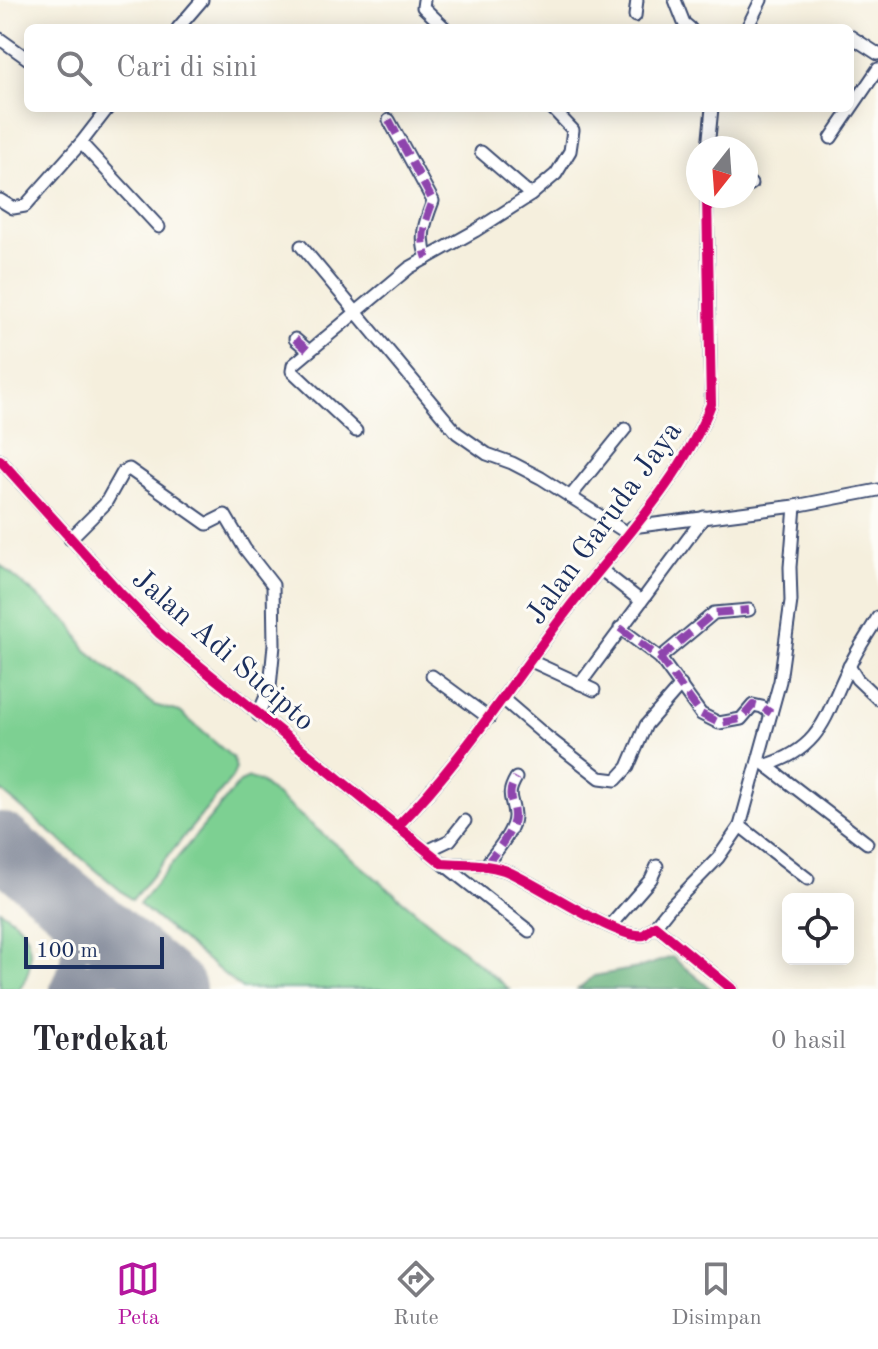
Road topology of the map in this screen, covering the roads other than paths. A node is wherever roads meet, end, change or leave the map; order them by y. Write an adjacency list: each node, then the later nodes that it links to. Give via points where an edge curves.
1 (202, 0): 7 (street)
2 (424, 0): 8 (street, via 423,7)
3 (637, 0): 6 (street)
4 (675, 0): 9 (street)
5 (761, 0): 10 (street)
6 (635, 16)
7 (181, 24)
8 (441, 24)
9 (685, 24)
10 (749, 24)
11 (0, 39): 14 (street)
12 (854, 39): 13 (street)
13 (878, 54)
14 (24, 56)
15 (878, 69): 16 (street)
16 (854, 104)
17 (104, 112): 24 (street)
18 (556, 112): 26 (street, via 573,130 570,151 556,174)
19 (712, 112): 22 (street)
20 (849, 112): 23 (street)
21 (389, 120): 31 (street, via 433,201 421,243)
22 (709, 136)
23 (831, 138)
24 (81, 143): 27 (street, via 25,206 13,208); 29 (street)
25 (481, 152): 26 (street)
26 (531, 195): 31 (street)
27 (0, 200)
28 (710, 208): 42 (street, Jalan Garuda Jaya, via 711,404 671,478)
29 (159, 227)
30 (301, 246): 32 (street)
31 (427, 258): 32 (street)
32 (355, 312): 34 (street); 39 (street, via 457,433)
33 (295, 339): 34 (street)
34 (309, 351): 36 (street, via 292,371)
35 (625, 429): 39 (street)
36 (356, 431)
37 (0, 460): 43 (street, Jalan Adi Sucipto)
38 (878, 490): 40 (street)
39 (570, 497): 42 (street)
40 (795, 506): 41 (street); 58 (street, via 791,601)
41 (704, 517): 42 (street); 45 (street)
42 (630, 530): 44 (street, Jalan Garuda Jaya)
43 (70, 539): 59 (street, Jalan Adi Sucipto, via 159,633); 59 (street, via 105,504 129,469 207,524 225,515 273,585 270,687)
44 (600, 569): 45 (street); 50 (street, Jalan Garuda Jaya)
45 (641, 601): 48 (street)
46 (749, 610): 49 (street, via 714,613)
47 (878, 617): 51 (street)
48 (620, 628): 49 (street); 53 (street)
49 (660, 658): 54 (street)
50 (531, 661): 53 (street); 56 (street, Jalan Garuda Jaya)
51 (849, 666): 57 (street); 61 (street, via 828,717 813,736 793,755)
52 (432, 676): 60 (street)
53 (580, 684): 55 (street)
54 (681, 685): 56 (street, via 646,725 628,767 616,780 600,778); 58 (street, via 701,714 719,723 741,719 753,705)
55 (594, 690)
56 (503, 699): 60 (street, Jalan Garuda Jaya)
57 (878, 699)
58 (771, 713): 61 (street)
59 (258, 715): 65 (street, Jalan Adi Sucipto)
60 (489, 718): 65 (street, Jalan Garuda Jaya)
61 (763, 763): 64 (street); 66 (street)
62 (516, 778): 69 (street, via 509,793 514,816 510,829)
63 (465, 821): 67 (street, via 450,840)
64 (740, 826): 71 (street); 73 (street)
65 (397, 827): 67 (street, Jalan Adi Sucipto)
66 (867, 843)
67 (427, 851): 68 (street, Jalan Adi Sucipto)
68 (442, 863): 69 (street); 74 (street, Jalan Adi Sucipto)
69 (486, 865): 72 (street)
70 (657, 866): 72 (street)
71 (808, 879)
72 (610, 926): 73 (street, via 639,937)
73 (655, 926): 75 (street)
74 (529, 931)
75 (732, 989)

